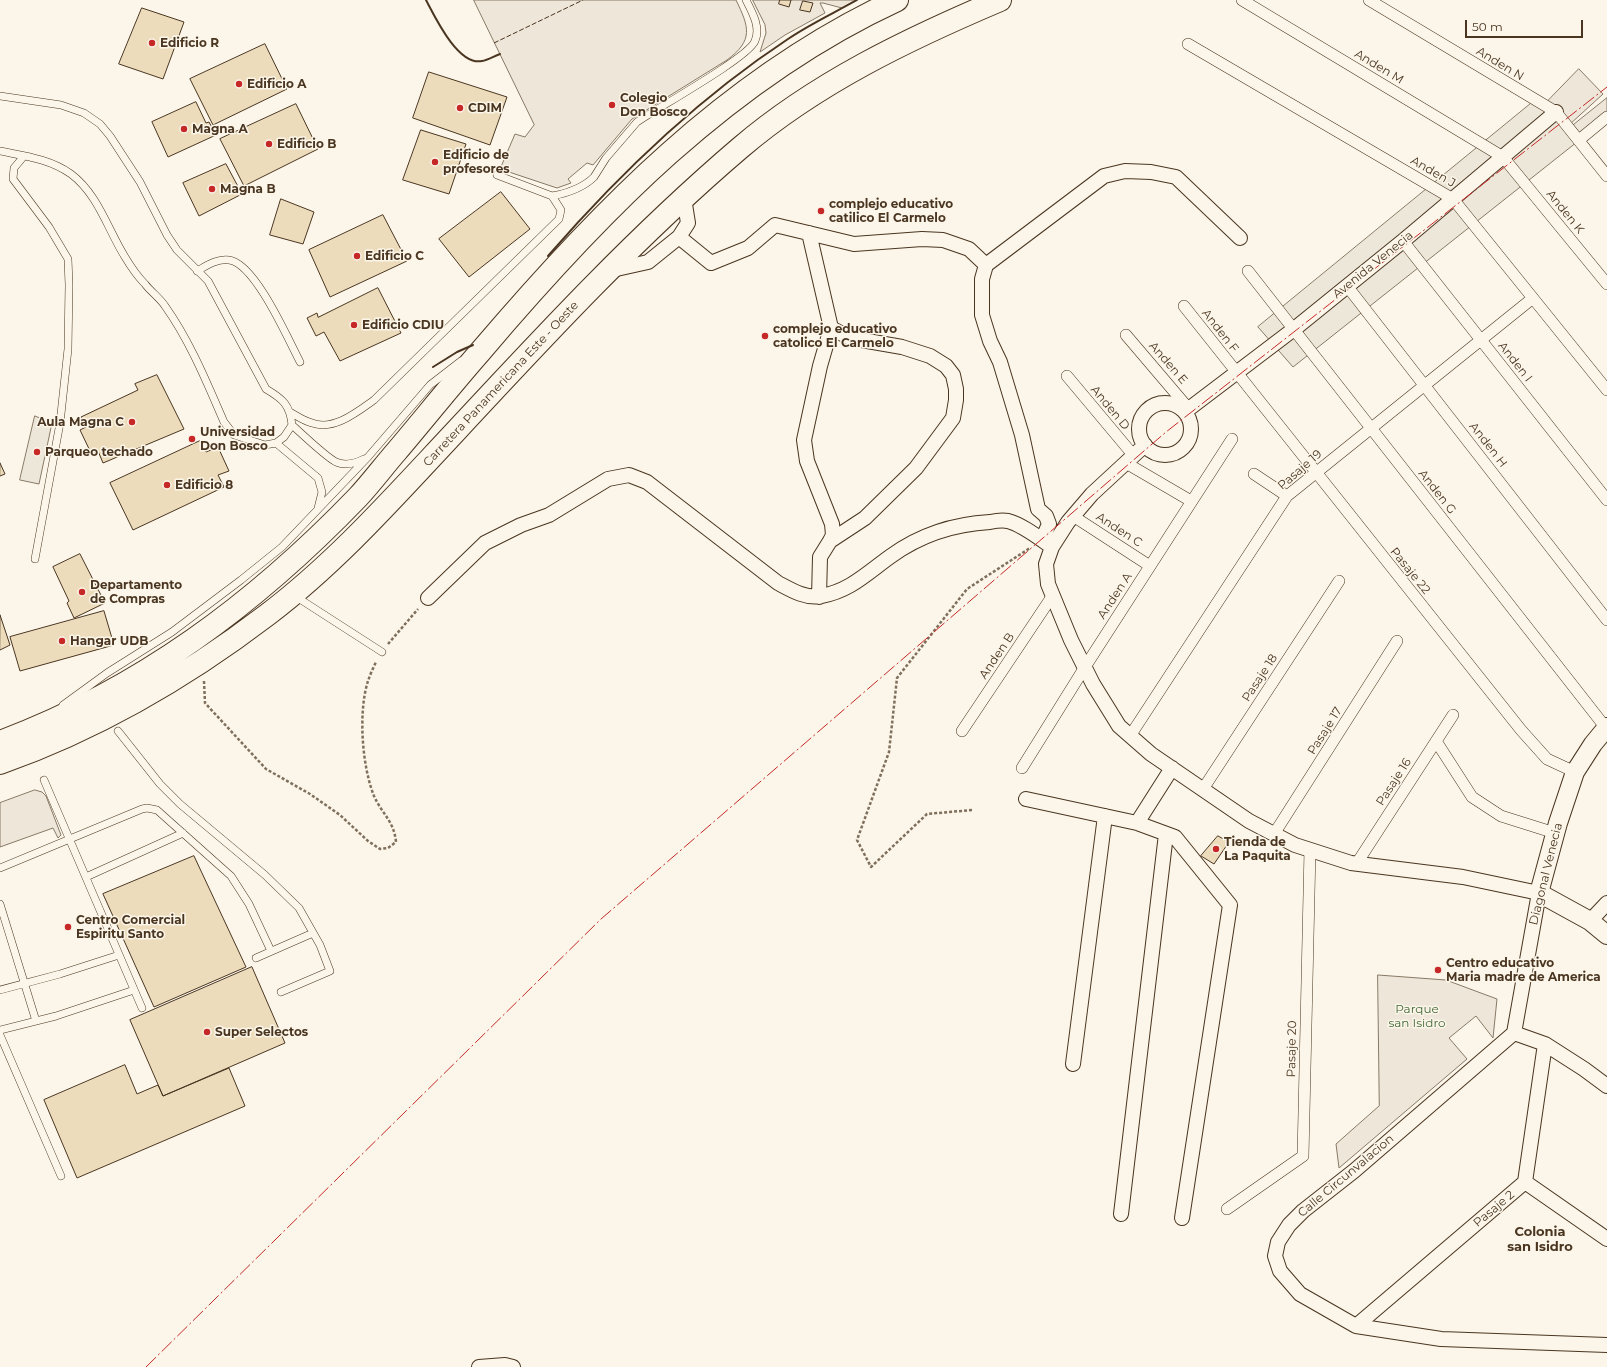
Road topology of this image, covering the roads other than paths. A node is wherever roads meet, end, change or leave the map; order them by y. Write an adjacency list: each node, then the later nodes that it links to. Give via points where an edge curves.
1 (746, 0): 16 (lane, via 757,26 755,41 750,47 721,69 637,122 589,182)
2 (897, 0): 35 (highway, via 803,52 739,96 688,136 595,222)
3 (1000, 0): 17 (highway, Carretera Panamericana Este - Oeste, via 876,57 833,81 789,110 741,147)
4 (1242, 0): 13 (street, Anden M)
5 (1369, 0): 8 (street, Anden N)
6 (1188, 44): 18 (street, Anden J)
7 (0, 96): 24 (lane, via 84,112 100,124 140,182 167,235)
8 (1556, 112): 10 (street); 13 (street, Avenida Venecia)
9 (1607, 117): 10 (street)
10 (1578, 140): 15 (street)
11 (0, 151): 12 (lane)
12 (24, 156): 46 (lane, via 57,165 89,192 131,266 144,284 165,305 179,327 224,422 234,435 265,445); 59 (lane, via 14,168 13,179 49,227 68,259 70,285 68,348 60,423)
13 (1503, 157): 18 (street, Avenida Venecia); 27 (street, Anden K)
14 (497, 175): 16 (lane)
15 (1607, 176)
16 (552, 196): 42 (lane, via 561,210 559,219 374,400 349,418 328,424 313,424)
17 (684, 198): 20 (street, via 688,223); 25 (highway, Carretera Panamericana Este - Oeste)
18 (1453, 199): 22 (street, Avenida Venecia); 29 (street, Anden J)
19 (809, 233): 20 (street, via 774,225 748,248 711,263); 23 (street, via 854,244 943,240 969,249); 31 (street)
20 (679, 237): 25 (street, via 648,262)
21 (1240, 238): 23 (street, via 1176,177 1151,172 1125,171 1104,176)
22 (1403, 241): 28 (street, Avenida Venecia); 34 (street, Anden I)
23 (986, 264): 58 (street, via 982,279 982,315 1000,362 1022,435 1038,509 1046,516 1049,524)
24 (197, 271): 36 (lane, via 217,262 229,260 245,268 259,285); 42 (lane, via 208,281 218,297 266,389 280,398)
25 (608, 271): 62 (highway, Carretera Panamericana Este - Oeste, via 390,503)
26 (1248, 271): 32 (street, Anden G)
27 (1607, 284)
28 (1347, 286): 32 (street, Avenida Venecia); 39 (street, Anden H)
29 (1533, 298): 34 (street, Pasaje 19); 40 (street, Anden J)
30 (1184, 306): 37 (street, Anden F)
31 (831, 328): 57 (street, via 804,440 807,460 832,524 833,535); 57 (street, via 850,338 902,347 930,356 946,366 953,376 956,400 953,418 916,468 865,518)
32 (1294, 329): 37 (street, Avenida Venecia); 44 (street, Anden G)
33 (1126, 335): 41 (street, Anden E)
34 (1481, 339): 39 (street, Pasaje 19); 53 (street, Anden I)
35 (480, 352): 48 (lane, via 465,358 430,385); 74 (highway, via 359,496 268,584 194,640 121,687)
36 (300, 362)
37 (1236, 373): 41 (street, Avenida Venecia); 50 (street, Pasaje 22)
38 (1066, 376): 49 (street, Anden D)
39 (1425, 385): 44 (street, Pasaje 19); 66 (street, Anden H)
40 (1607, 390)
41 (1188, 410): 47 (street, via 1169,402 1157,404 1146,410 1139,428); 47 (street, via 1192,429 1185,446 1168,455 1155,453)
42 (290, 412): 43 (lane)
43 (292, 425): 46 (lane, via 284,438); 48 (lane, via 336,462 353,463)
44 (1371, 428): 50 (street, Pasaje 19); 71 (street, Anden G)
45 (1232, 439): 54 (street, Anden A)
46 (276, 443): 55 (lane, via 318,478 322,492)
47 (1145, 445): 49 (street)
48 (368, 457): 55 (lane)
49 (1130, 459): 54 (street, Anden D); 56 (street, via 1092,494)
50 (1316, 473): 52 (street, Pasaje 19); 81 (street, Pasaje 22, via 1520,730 1547,760)
51 (1254, 474): 52 (street)
52 (1287, 496): 75 (street, Pasaje 19)
53 (1607, 500)
54 (1192, 501): 60 (street, Anden A)
55 (317, 511): 74 (lane, via 282,547 242,580 172,632 83,690)
56 (1074, 516): 58 (street); 60 (street, Anden C)
57 (830, 541): 64 (street, via 820,558)
58 (1047, 544): 63 (street, via 1048,584); 64 (street, via 1007,521 951,527 917,541 846,589)
59 (35, 559)
60 (1150, 566): 69 (street, Anden A)
61 (1339, 581): 83 (street, Pasaje 18)
62 (292, 594): 68 (lane); 78 (highway, Carretera Panamericana Este - Oeste, via 269,614 154,691 89,725)
63 (1053, 595): 69 (street); 73 (street, Anden B)
64 (819, 597): 65 (street, via 798,594 778,583 647,482 629,474 608,479 549,516 521,525 485,543)
65 (428, 598)
66 (1607, 620)
67 (1397, 641): 90 (street, Pasaje 17)
68 (382, 652)
69 (1084, 667): 75 (street, via 1119,726); 79 (street, Anden A)
70 (1453, 715): 76 (street, Pasaje 16)
71 (1606, 727): 81 (street, Diagonal Venecia)
72 (118, 731): 100 (lane, via 138,759 180,804 265,874 299,908)
73 (962, 731)
74 (27, 732): 77 (highway)
75 (1130, 736): 80 (street)
76 (1436, 741): 88 (street, via 1472,797 1501,816); 93 (street, Pasaje 16)
77 (0, 742)
78 (0, 763)
79 (1022, 768)
80 (1172, 768): 83 (street); 86 (street)
81 (1575, 772): 88 (street, Diagonal Venecia)
82 (44, 780): 91 (lane)
83 (1203, 789): 90 (street, via 1249,821)
84 (1026, 799): 85 (street)
85 (1105, 816): 86 (street); 115 (street)
86 (1137, 823): 89 (street)
87 (183, 833): 91 (lane, via 157,810 148,808); 95 (lane); 102 (lane, via 231,876 249,904)
88 (1555, 833): 96 (street, Diagonal Venecia)
89 (1166, 834): 120 (street); 121 (street, via 1175,837 1230,904)
90 (1274, 834): 92 (street, via 1295,846)
91 (70, 840): 94 (lane); 95 (lane)
92 (1310, 850): 93 (street); 119 (street, Pasaje 20, via 1303,1156)
93 (1356, 863): 96 (street, via 1463,877)
94 (0, 868)
95 (86, 876): 103 (lane)
96 (1539, 893): 99 (street); 112 (street, Diagonal Venecia)
97 (1607, 903): 99 (street)
98 (0, 904): 105 (lane)
99 (1590, 922): 101 (street)
100 (313, 933): 102 (lane); 108 (lane, via 330,971)
101 (1607, 935)
102 (271, 951): 104 (lane)
103 (119, 955): 105 (lane); 107 (lane)
104 (256, 958)
105 (25, 984): 106 (lane); 110 (lane)
106 (0, 990)
107 (134, 990): 109 (lane); 110 (lane, via 101,1003)
108 (281, 992)
109 (142, 1008)
110 (36, 1021): 111 (lane)
111 (0, 1030)
112 (1514, 1033): 114 (street); 123 (street, Calle Circunvalacion, via 1354,1171 1302,1211 1278,1242 1275,1256 1280,1271 1300,1294)
113 (0, 1035): 117 (lane)
114 (1545, 1044): 116 (street); 118 (street, Pasaje 2)
115 (1073, 1064)
116 (1607, 1086)
117 (61, 1176)
118 (1525, 1182): 122 (street); 123 (street, Pasaje 2)
119 (1227, 1209)
120 (1121, 1214)
121 (1182, 1218)
122 (1607, 1239)
123 (1356, 1326): 124 (street, Calle Circunvalacion, via 1441,1339)
124 (1607, 1345)
125 (479, 1367): 126 (street)
126 (513, 1367)

